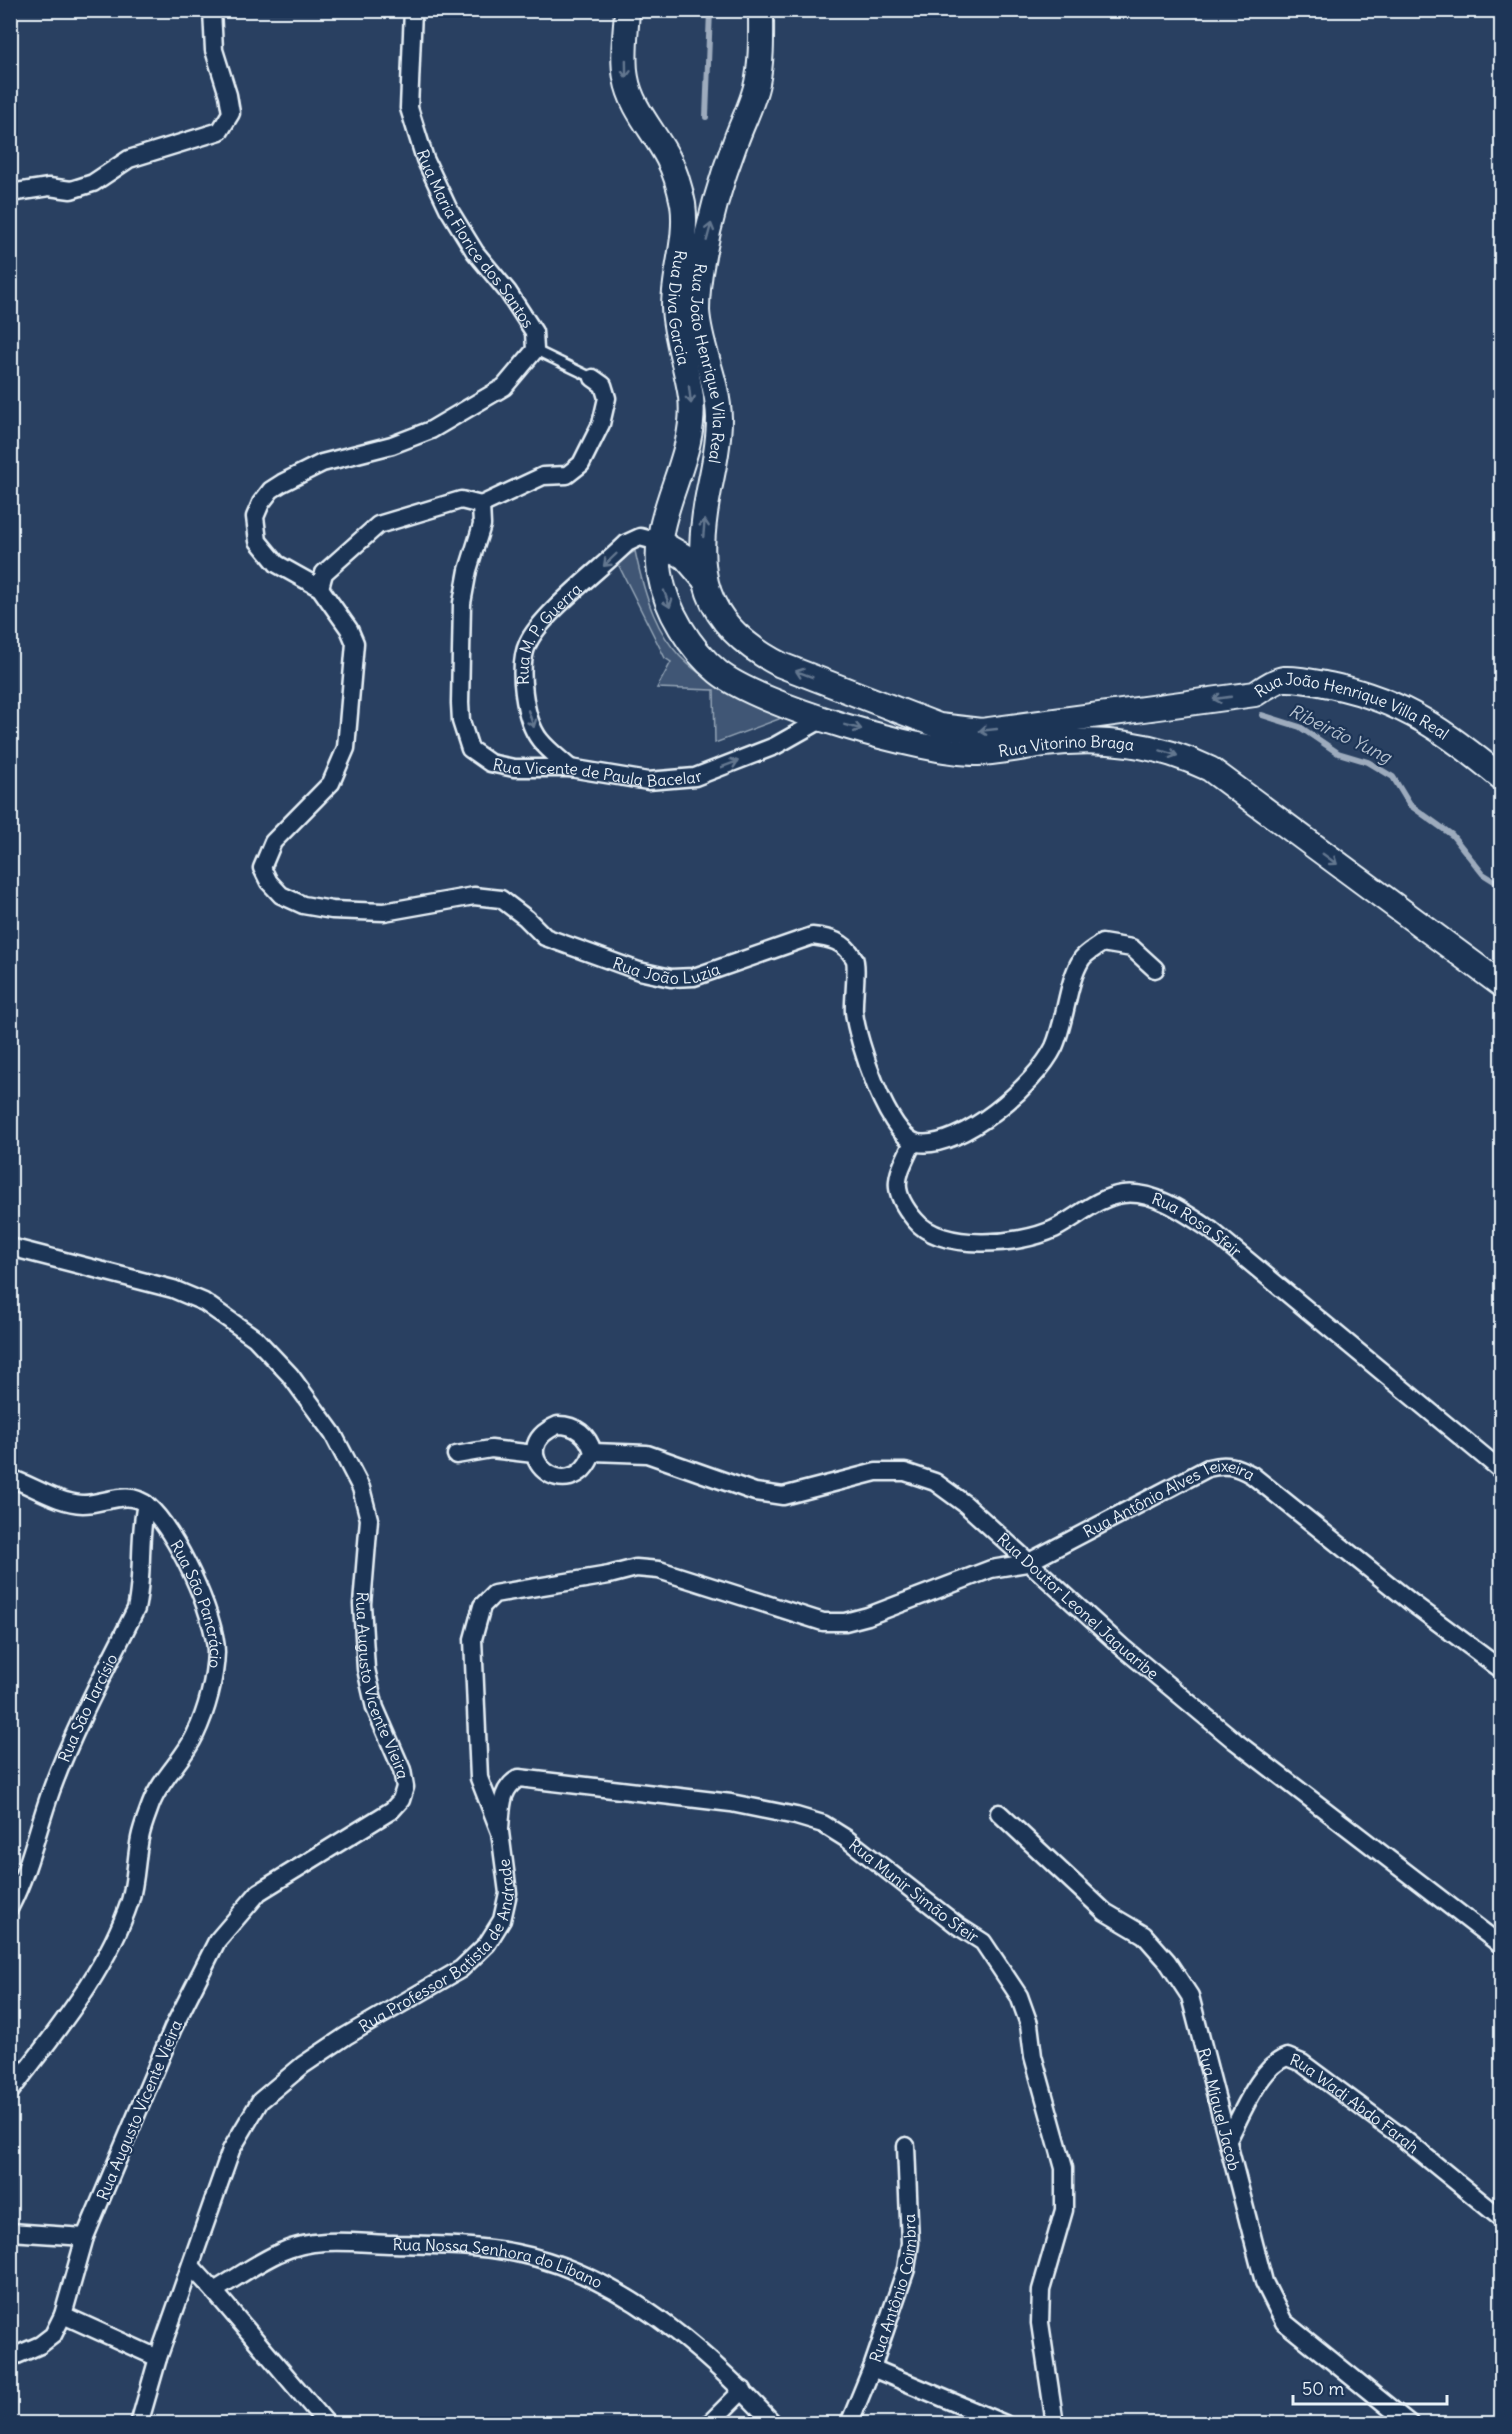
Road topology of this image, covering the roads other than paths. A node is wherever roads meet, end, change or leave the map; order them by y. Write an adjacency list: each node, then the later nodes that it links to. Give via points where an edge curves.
1 (212, 10): 5 (street, via 214,50 231,113 220,131 129,159 93,183 71,190 49,187)
2 (413, 10): 6 (street, Rua Maria Florice dos Santos, via 409,108 425,159 475,252 534,332)
3 (627, 10): 9 (main road, Rua Diva Garcia, one-way to 9, via 625,77 637,110 669,160 683,205 674,312 691,397 691,435 663,516)
4 (760, 10): 10 (main road, Rua João Henrique Vila Real, one-way to 4, via 703,532 719,417 697,311 699,284 708,233 756,85 761,57)
5 (10, 192)
6 (535, 350): 7 (lane); 11 (street, Rua Maria Florice dos Santos, via 504,387 431,430 392,446 322,463 271,490 255,517 258,541 277,564)
7 (593, 378): 8 (street, via 603,384 607,398 601,424 581,464 567,475 543,476)
8 (481, 505): 11 (street, via 461,500 378,525 324,573); 14 (street, Rua Vicente de Paula Bacelar, via 482,525 462,603 460,703 465,736 470,749 490,763 514,768)
9 (659, 542): 10 (main road, via 685,556); 12 (main road, Rua Vitorino Braga, one-way to 12, via 660,575 670,609 718,672 740,686); 14 (street, Rua M. P. Guerra, one-way to 14, via 640,537 627,543 544,621 527,644 522,691 531,720 538,739)
10 (704, 579): 13 (main road, Rua João Henrique Vila Real, one-way to 10, via 981,731 939,726 781,665 762,655 720,616)
11 (320, 588): 18 (street, Rua João Luzia, via 355,643 346,748 331,783 273,842 262,868 281,896 332,910 384,912 474,896 501,899 544,937 639,971 671,978 694,977 812,936 832,938 847,948 856,961 854,1012 858,1036 892,1118)
12 (821, 720): 14 (street, Rua Vicente de Paula Bacelar, one-way to 12, via 648,781 695,777 775,746); 17 (main road, Rua Vitorino Braga, one-way to 17, via 929,747 976,753 1105,740 1134,743 1189,759 1210,769)
13 (1046, 722): 15 (main road, Rua João Henrique Villa Real, one-way to 13, via 1442,732 1391,702 1314,682 1282,679 1256,694)
14 (570, 768)
15 (1502, 778)
16 (1155, 969): 18 (street, via 1132,948 1102,943 1082,959 1053,1049 1034,1076 980,1123 948,1140 930,1145)
17 (1502, 985)
18 (913, 1142): 23 (street, Rua Rosa Sfeir, via 896,1179 899,1200 928,1233 975,1243 1014,1240 1052,1230 1102,1201 1123,1194 1164,1203 1211,1230)
19 (10, 1247): 38 (street, Rua Augusto Vicente Vieira, via 173,1289 204,1302 255,1338 290,1375 327,1425 361,1488 369,1519 362,1604 366,1669 375,1708 405,1786 401,1800 392,1810 259,1892 217,1941 173,2028)
20 (592, 1452): 21 (street, via 577,1475 561,1478 554,1478 539,1467); 21 (street, via 577,1428 558,1425 542,1434); 26 (street, Rua Doutor Leonel Jaguaribe, via 647,1454 754,1492 783,1496 876,1472 905,1472 935,1482 965,1504)
21 (534, 1454): 22 (street, via 498,1449)
22 (456, 1455)
23 (1502, 1471)
24 (10, 1478): 25 (street, via 63,1501 84,1504 115,1497)
25 (146, 1504): 31 (street, Rua São Tarcísio, via 136,1609 71,1740 22,1885); 33 (street, Rua São Pancrácio, via 164,1522 210,1618 216,1651 208,1700 195,1737 152,1801 140,1836 131,1899 111,1946 82,1997)
26 (1027, 1563): 27 (street, Rua Antônio Alves Teixeira, via 990,1569 868,1616); 28 (street, Rua Antônio Alves Teixeira, via 1208,1468 1223,1464 1237,1467); 32 (street, Rua Doutor Leonel Jaguaribe, via 1235,1741)
27 (823, 1622): 30 (street, Rua Professor Batista de Andrade, via 659,1570 636,1568 494,1594 482,1606 473,1639 479,1778)
28 (1502, 1670)
29 (999, 1813): 34 (street, Rua Miguel Jacob, via 1106,1912 1144,1935 1178,1977 1190,1996)
30 (500, 1832): 39 (street, Rua Professor Batista de Andrade, via 508,1893 502,1920 487,1944 461,1969 346,2036 260,2101 231,2150); 52 (street, Rua Munir Simão Sfeir, via 502,1797 508,1785 519,1778 731,1803 796,1815 823,1824 847,1839 983,1942 1019,1996 1064,2168 1064,2210 1041,2290 1040,2323)
31 (10, 1907)
32 (1502, 1946)
33 (10, 2092)
34 (1228, 2140): 36 (street, Rua Wadi Abdo Farah, via 1265,2073 1275,2061 1287,2057 1302,2063 1390,2129); 53 (street, Rua Miguel Jacob, via 1264,2282 1284,2322)
35 (906, 2146): 44 (street, Rua Antônio Coimbra, via 910,2242 906,2269)
36 (1502, 2219)
37 (10, 2232): 38 (street)
38 (85, 2237): 41 (street, Rua Augusto Vicente Vieira)
39 (190, 2266): 40 (street); 43 (street, Rua Professor Batista de Andrade)
40 (214, 2290): 45 (street, Rua Nossa Senhora do Líbano, via 282,2251 318,2241 438,2245 516,2253 561,2266 603,2285 683,2334); 47 (street)
41 (63, 2315): 42 (street, Rua Augusto Vicente Vieira, via 53,2335); 43 (street)
42 (10, 2358)
43 (158, 2358): 46 (street, Rua Professor Batista de Andrade)
44 (872, 2368): 50 (street, Rua Antônio Coimbra); 51 (street)
45 (743, 2390): 48 (street); 49 (street, Rua Nossa Senhora do Líbano)
46 (139, 2424)
47 (327, 2424)
48 (709, 2424)
49 (774, 2424)
50 (849, 2424)
51 (1005, 2424)
52 (1055, 2424)
53 (1410, 2424)

